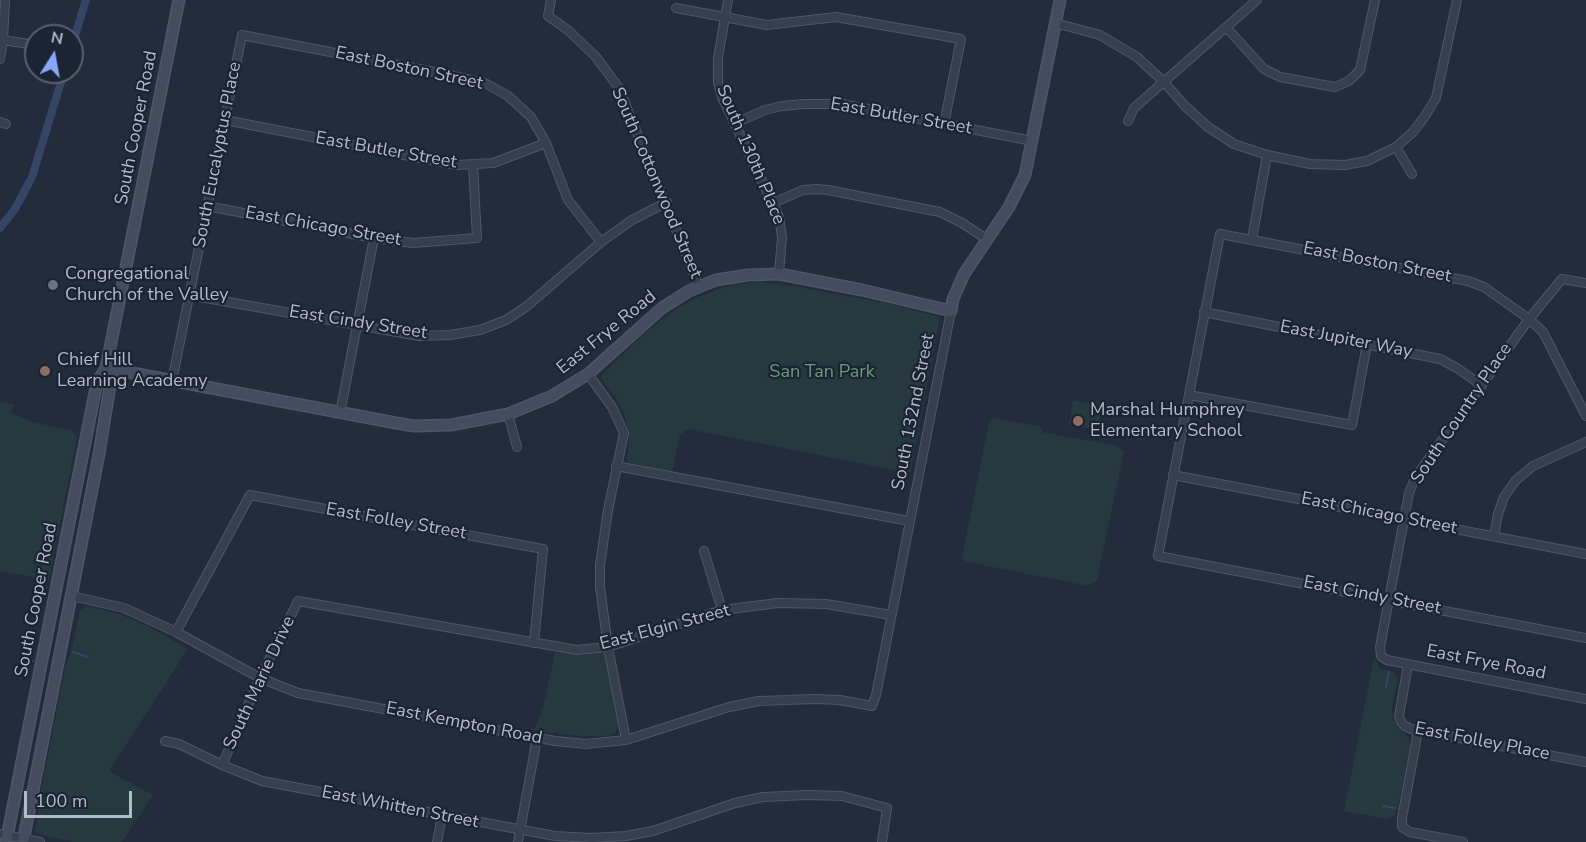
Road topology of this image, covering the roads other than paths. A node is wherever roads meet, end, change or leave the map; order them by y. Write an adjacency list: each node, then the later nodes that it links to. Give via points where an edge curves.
1 (4, 0): 14 (street)
2 (179, 0): 44 (main road, South Cooper Road)
3 (552, 0): 28 (street, South Cottonwood Street, via 548,16 596,57 619,88)
4 (728, 0): 10 (street, South 130th Place)
5 (1060, 0): 11 (main road, South 132nd Street)
6 (1257, 0): 12 (street)
7 (1375, 0): 12 (street, via 1360,70 1335,87 1280,77 1264,69)
8 (1457, 0): 24 (street, via 1437,98 1413,132)
9 (676, 8): 10 (street)
10 (725, 18): 20 (street, South 130th Place, via 718,82); 21 (street, via 767,25 836,17 961,39)
11 (1055, 23): 17 (street, via 1113,41); 22 (main road, South 132nd Street)
12 (1226, 27): 17 (street)
13 (242, 35): 18 (street, South Eucalyptus Place); 23 (street, East Boston Street, via 485,83 508,96 531,117)
14 (3, 40): 15 (street); 16 (street)
15 (24, 43)
16 (0, 59)
17 (1164, 82): 19 (street, via 1134,108); 25 (street, via 1208,127 1234,144)
18 (225, 120): 26 (street, East Butler Street, via 456,165); 30 (street, South Eucalyptus Place)
19 (1128, 121)
20 (735, 123): 21 (street, East Butler Street, via 782,106 825,104); 29 (street, South 130th Place)
21 (944, 124): 22 (street, East Butler Street)
22 (1033, 141): 33 (main road, South 132nd Street, via 1020,187)
23 (546, 144): 26 (street, East Butler Street, via 506,159); 34 (street, East Boston Street, via 568,200)
24 (1396, 147): 25 (street, via 1367,161 1344,165 1310,164); 27 (street)
25 (1267, 155): 32 (street)
26 (473, 165): 31 (street, East Chicago Street, via 477,238 412,243)
27 (1412, 174)
28 (667, 202): 34 (street, East Cindy Street); 37 (street, South Cottonwood Street)
29 (773, 202): 33 (street, via 803,190 828,190 940,212); 35 (street, South 130th Place, via 782,237)
30 (207, 206): 31 (street, East Chicago Street); 38 (street, South Eucalyptus Place)
31 (374, 238): 42 (street)
32 (1252, 239): 40 (street, East Boston Street, via 1220,234); 41 (street, East Boston Street, via 1468,281 1484,287)
33 (988, 240): 39 (main road, South 132nd Street, via 964,274)
34 (601, 242): 42 (street, East Cindy Street, via 526,307 480,330 419,336)
35 (779, 274): 37 (main road, East Frye Road, via 735,276); 39 (main road, East Frye Road)
36 (1586, 283): 41 (street, via 1562,279)
37 (699, 286): 45 (main road, East Frye Road, via 662,308)
38 (189, 295): 42 (street, East Cindy Street); 46 (street, South Eucalyptus Place)
39 (951, 311): 59 (street, South 132nd Street)
40 (1204, 312): 43 (street, East Jupiter Way); 48 (street)
41 (1529, 318): 47 (street, South Country Place); 51 (street, East Boston Street, via 1550,343)
42 (358, 325): 49 (street)
43 (1367, 344): 47 (street, East Jupiter Way, via 1440,359); 48 (street, via 1353,425)
44 (106, 368): 46 (main road, East Frye Road); 52 (main road, South Cooper Road, via 97,382); 53 (main road, South Cooper Road, via 110,386)
45 (588, 374): 50 (main road, East Frye Road, via 547,399); 56 (street, via 612,406 624,433)
46 (172, 381): 49 (main road, East Frye Road)
47 (1481, 385): 58 (street, South Country Place, via 1415,478)
48 (1189, 395): 57 (street)
49 (340, 413): 50 (main road, East Frye Road, via 436,426)
50 (508, 414): 55 (street)
51 (1586, 416)
52 (88, 425): 53 (main road); 63 (main road, South Cooper Road)
53 (103, 428): 64 (main road, South Cooper Road)
54 (1586, 442): 60 (street, via 1533,466 1515,481 1504,497)
55 (517, 447)
56 (616, 466): 59 (street); 72 (street, via 600,565)
57 (1173, 475): 58 (street, East Chicago Street); 65 (street, East Cindy Street, via 1158,556)
58 (1405, 519): 60 (street, East Chicago Street); 65 (street, South Country Place)
59 (909, 521): 68 (street, South 132nd Street)
60 (1494, 536): 62 (street, East Chicago Street)
61 (704, 551): 67 (street)
62 (1586, 554)
63 (56, 593): 64 (main road); 86 (main road, South Cooper Road)
64 (72, 596): 69 (street, East Kempton Road, via 124,608); 87 (main road, South Cooper Road)
65 (1389, 600): 70 (street, East Cindy Street); 73 (street, South Country Place)
66 (298, 601): 71 (street, East Elgin Street); 75 (street, South Marie Drive)
67 (722, 610): 68 (street, East Elgin Street, via 778,603 826,604); 72 (street, East Elgin Street)
68 (891, 615): 77 (street, South 132nd Street)
69 (176, 632): 71 (street, East Folley Street, via 250,495 543,549); 75 (street, East Kempton Road)
70 (1586, 638)
71 (534, 642): 72 (street, East Elgin Street, via 577,650)
72 (608, 647): 80 (street)
73 (1381, 656): 74 (street, East Frye Road)
74 (1408, 665): 76 (street, East Frye Road); 78 (street, East Folley Place, via 1399,716 1405,726)
75 (260, 678): 79 (street, East Kempton Road, via 298,693); 83 (street, South Marie Drive)
76 (1586, 699)
77 (872, 706): 80 (street, East Kempton Road, via 815,699 759,701)
78 (1419, 731): 82 (street, East Folley Place); 92 (street, via 1402,827)
79 (537, 738): 80 (street, East Kempton Road, via 586,744); 85 (street)
80 (626, 740)
81 (165, 741): 83 (street, East Whitten Street)
82 (1586, 762)
83 (222, 765): 84 (street, East Whitten Street, via 262,781)
84 (442, 816): 85 (street, East Whitten Street); 89 (street)
85 (520, 831): 90 (street); 91 (street, East Whitten Street, via 591,838 626,836 763,797 842,796 887,808)
86 (4, 837): 87 (street)
87 (23, 840): 88 (street)
88 (40, 842)
89 (437, 842)
90 (518, 842)
91 (882, 842)
92 (1463, 842)

